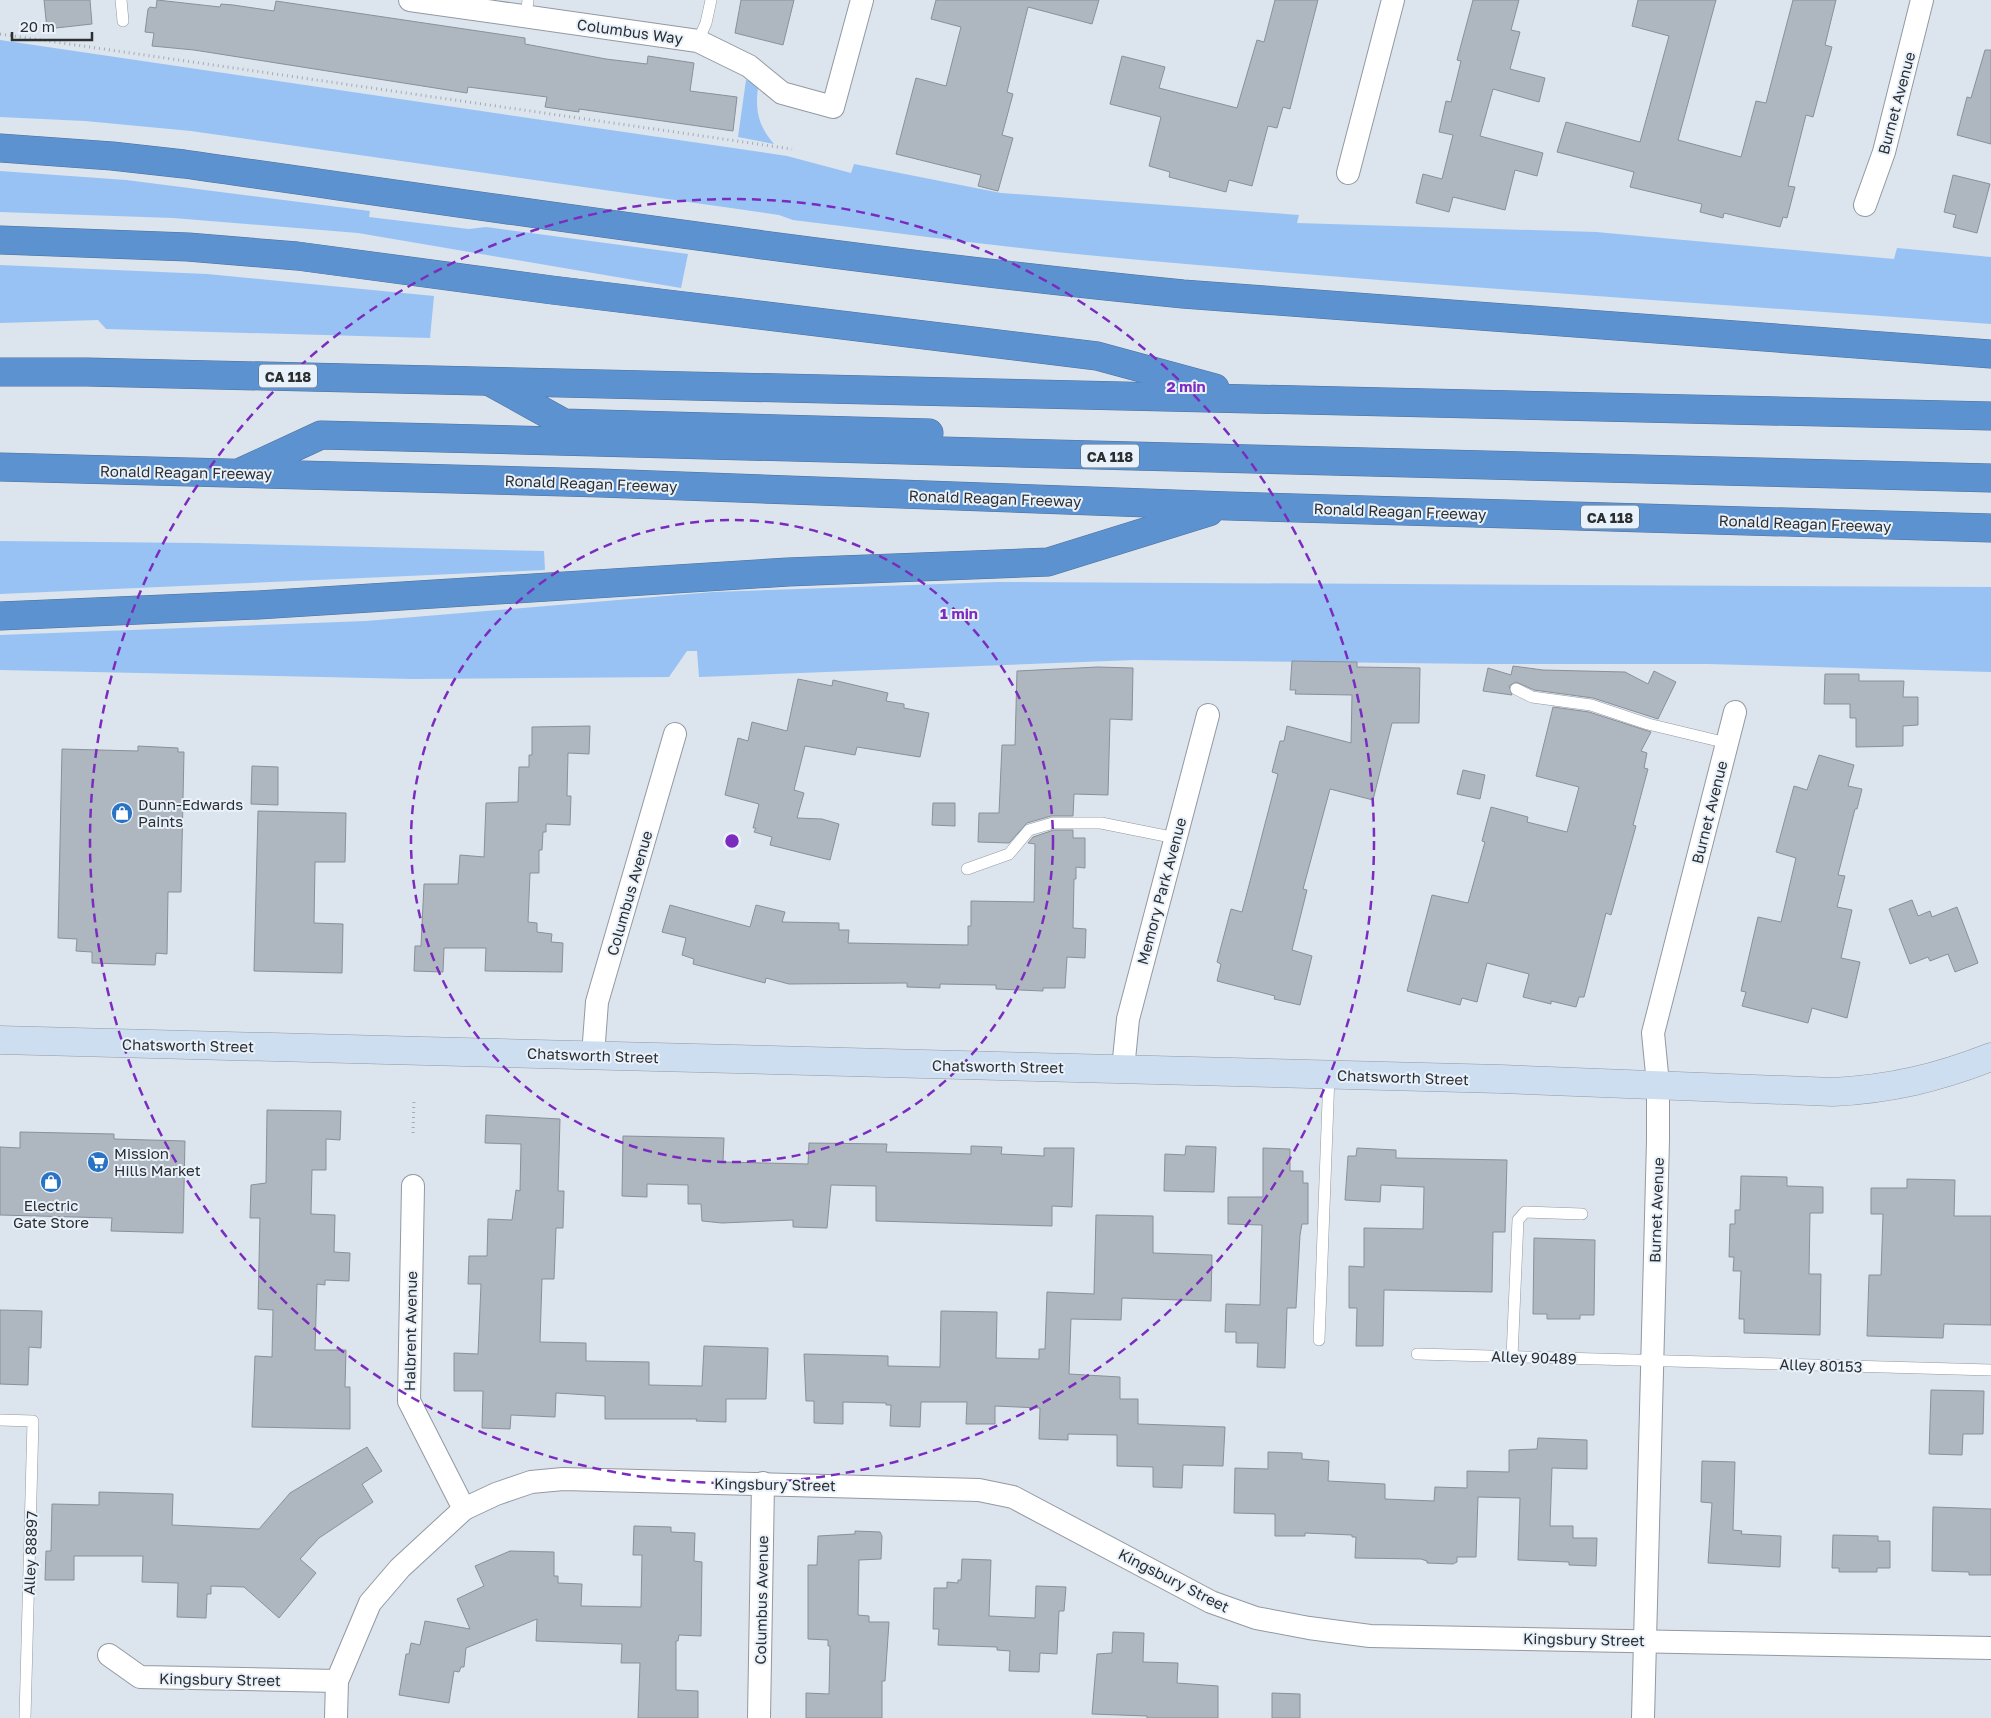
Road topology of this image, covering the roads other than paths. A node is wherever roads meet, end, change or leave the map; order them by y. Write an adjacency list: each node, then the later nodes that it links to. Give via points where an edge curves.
1 (121, 0): 8 (lane)
2 (410, 0): 7 (street, Columbus Way)
3 (711, 0): 9 (lane)
4 (862, 0): 9 (street, Columbus Way, via 833,107 782,93 749,66)
5 (1393, 0): 11 (street)
6 (1922, 0): 12 (street, Burnet Avenue, via 1884,152)
7 (527, 8): 9 (street, Columbus Way)
8 (122, 21)
9 (698, 41)
10 (0, 148): 14 (highway, via 184,164 836,256 1088,285)
11 (1348, 173)
12 (1865, 205)
13 (0, 240): 17 (highway, via 188,247 297,256 562,292 1098,356)
14 (1991, 354)
15 (0, 372): 16 (highway, CA 118)
16 (489, 381): 17 (highway, CA 118); 19 (highway, CA 118, via 564,423)
17 (1258, 399): 18 (highway, CA 118)
18 (1991, 416)
19 (1991, 462)
20 (0, 467): 21 (highway, Ronald Reagan Freeway / CA 118)
21 (61, 469): 22 (highway, Ronald Reagan Freeway / CA 118); 24 (highway)
22 (237, 474): 23 (highway, CA 118, via 321,435); 25 (highway, Ronald Reagan Freeway / CA 118, via 601,483)
23 (1991, 478)
24 (0, 480)
25 (1229, 506): 26 (highway, Ronald Reagan Freeway / CA 118); 27 (highway, via 1048,562 788,572 258,605)
26 (1991, 528)
27 (0, 616)
28 (1516, 688): 32 (lane, via 1532,697 1591,705 1648,724)
29 (1735, 712): 32 (street, Burnet Avenue)
30 (1208, 715): 33 (street, Memory Park Avenue)
31 (675, 734): 36 (street, Columbus Avenue, via 597,1002)
32 (1727, 743): 40 (street, Burnet Avenue, via 1653,1032)
33 (1176, 838): 34 (lane, via 1101,823 1054,822 1028,830 1009,854); 38 (street, Memory Park Avenue, via 1128,1019)
34 (967, 869)
35 (0, 1040): 36 (main road, Chatsworth Street)
36 (593, 1055): 38 (main road, Chatsworth Street)
37 (1991, 1057): 40 (main road, Chatsworth Street, via 1932,1078 1871,1090 1833,1092)
38 (1123, 1069): 39 (main road, Chatsworth Street)
39 (1329, 1074): 40 (main road, Chatsworth Street); 43 (lane)
40 (1658, 1084): 46 (street, Burnet Avenue)
41 (413, 1186): 50 (street, Halbrent Avenue, via 409,1401)
42 (1582, 1214): 45 (lane, via 1525,1212 1518,1220)
43 (1319, 1340)
44 (1417, 1354): 45 (lane, Alley 90489)
45 (1512, 1357): 46 (lane, Alley 90489)
46 (1651, 1360): 47 (lane, Alley 80153); 51 (street, Burnet Avenue)
47 (1991, 1370)
48 (0, 1420): 55 (lane, Alley 88897, via 33,1421)
49 (763, 1483): 50 (street, Kingsbury Street, via 531,1482); 51 (street, Kingsbury Street, via 979,1490 1013,1497 1212,1602 1256,1618 1309,1628 1370,1636); 57 (street, Columbus Avenue)
50 (464, 1509): 54 (street, via 400,1568 370,1603)
51 (1644, 1640): 52 (street, Kingsbury Street); 58 (street, Burnet Avenue)
52 (1991, 1648)
53 (109, 1655): 54 (street, Kingsbury Street, via 140,1677)
54 (337, 1681): 56 (street)
55 (25, 1718)
56 (336, 1718)
57 (759, 1718)
58 (1643, 1718)

